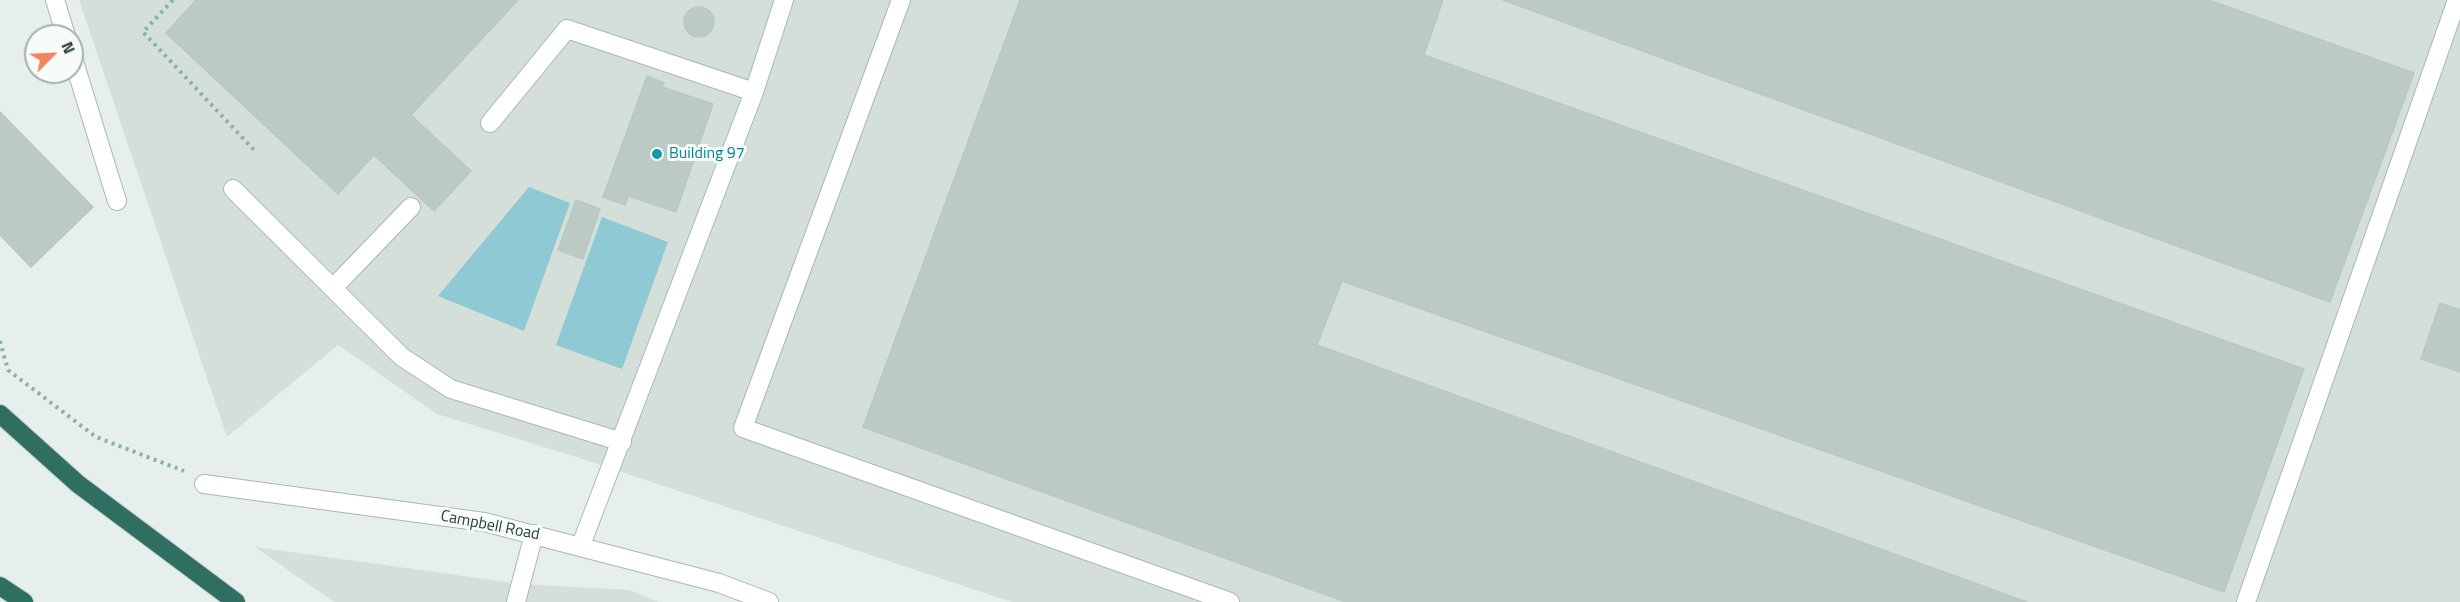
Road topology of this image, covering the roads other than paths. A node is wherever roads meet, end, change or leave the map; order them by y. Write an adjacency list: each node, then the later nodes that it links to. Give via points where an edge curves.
1 (55, 0): 5 (street)
2 (784, 0): 7 (street)
3 (901, 0): 23 (street, via 743,429)
4 (2457, 0): 24 (street)
5 (62, 24)
6 (81, 84): 10 (street)
7 (754, 92): 8 (street, via 567,30); 14 (street)
8 (490, 123)
9 (233, 189): 12 (street)
10 (117, 201)
11 (411, 207): 12 (street)
12 (333, 288): 14 (street, via 402,357 451,389)
13 (0, 414): 20 (highway, via 78,484)
14 (622, 442): 17 (street)
15 (204, 484): 16 (street, Campbell Road, via 484,522)
16 (534, 534): 17 (street, Campbell Road); 21 (street)
17 (581, 545): 22 (street, Campbell Road, via 719,583)
18 (0, 586): 19 (highway)
19 (24, 602)
20 (236, 602)
21 (516, 602)
22 (769, 602)
23 (1230, 602)
24 (2246, 602)

